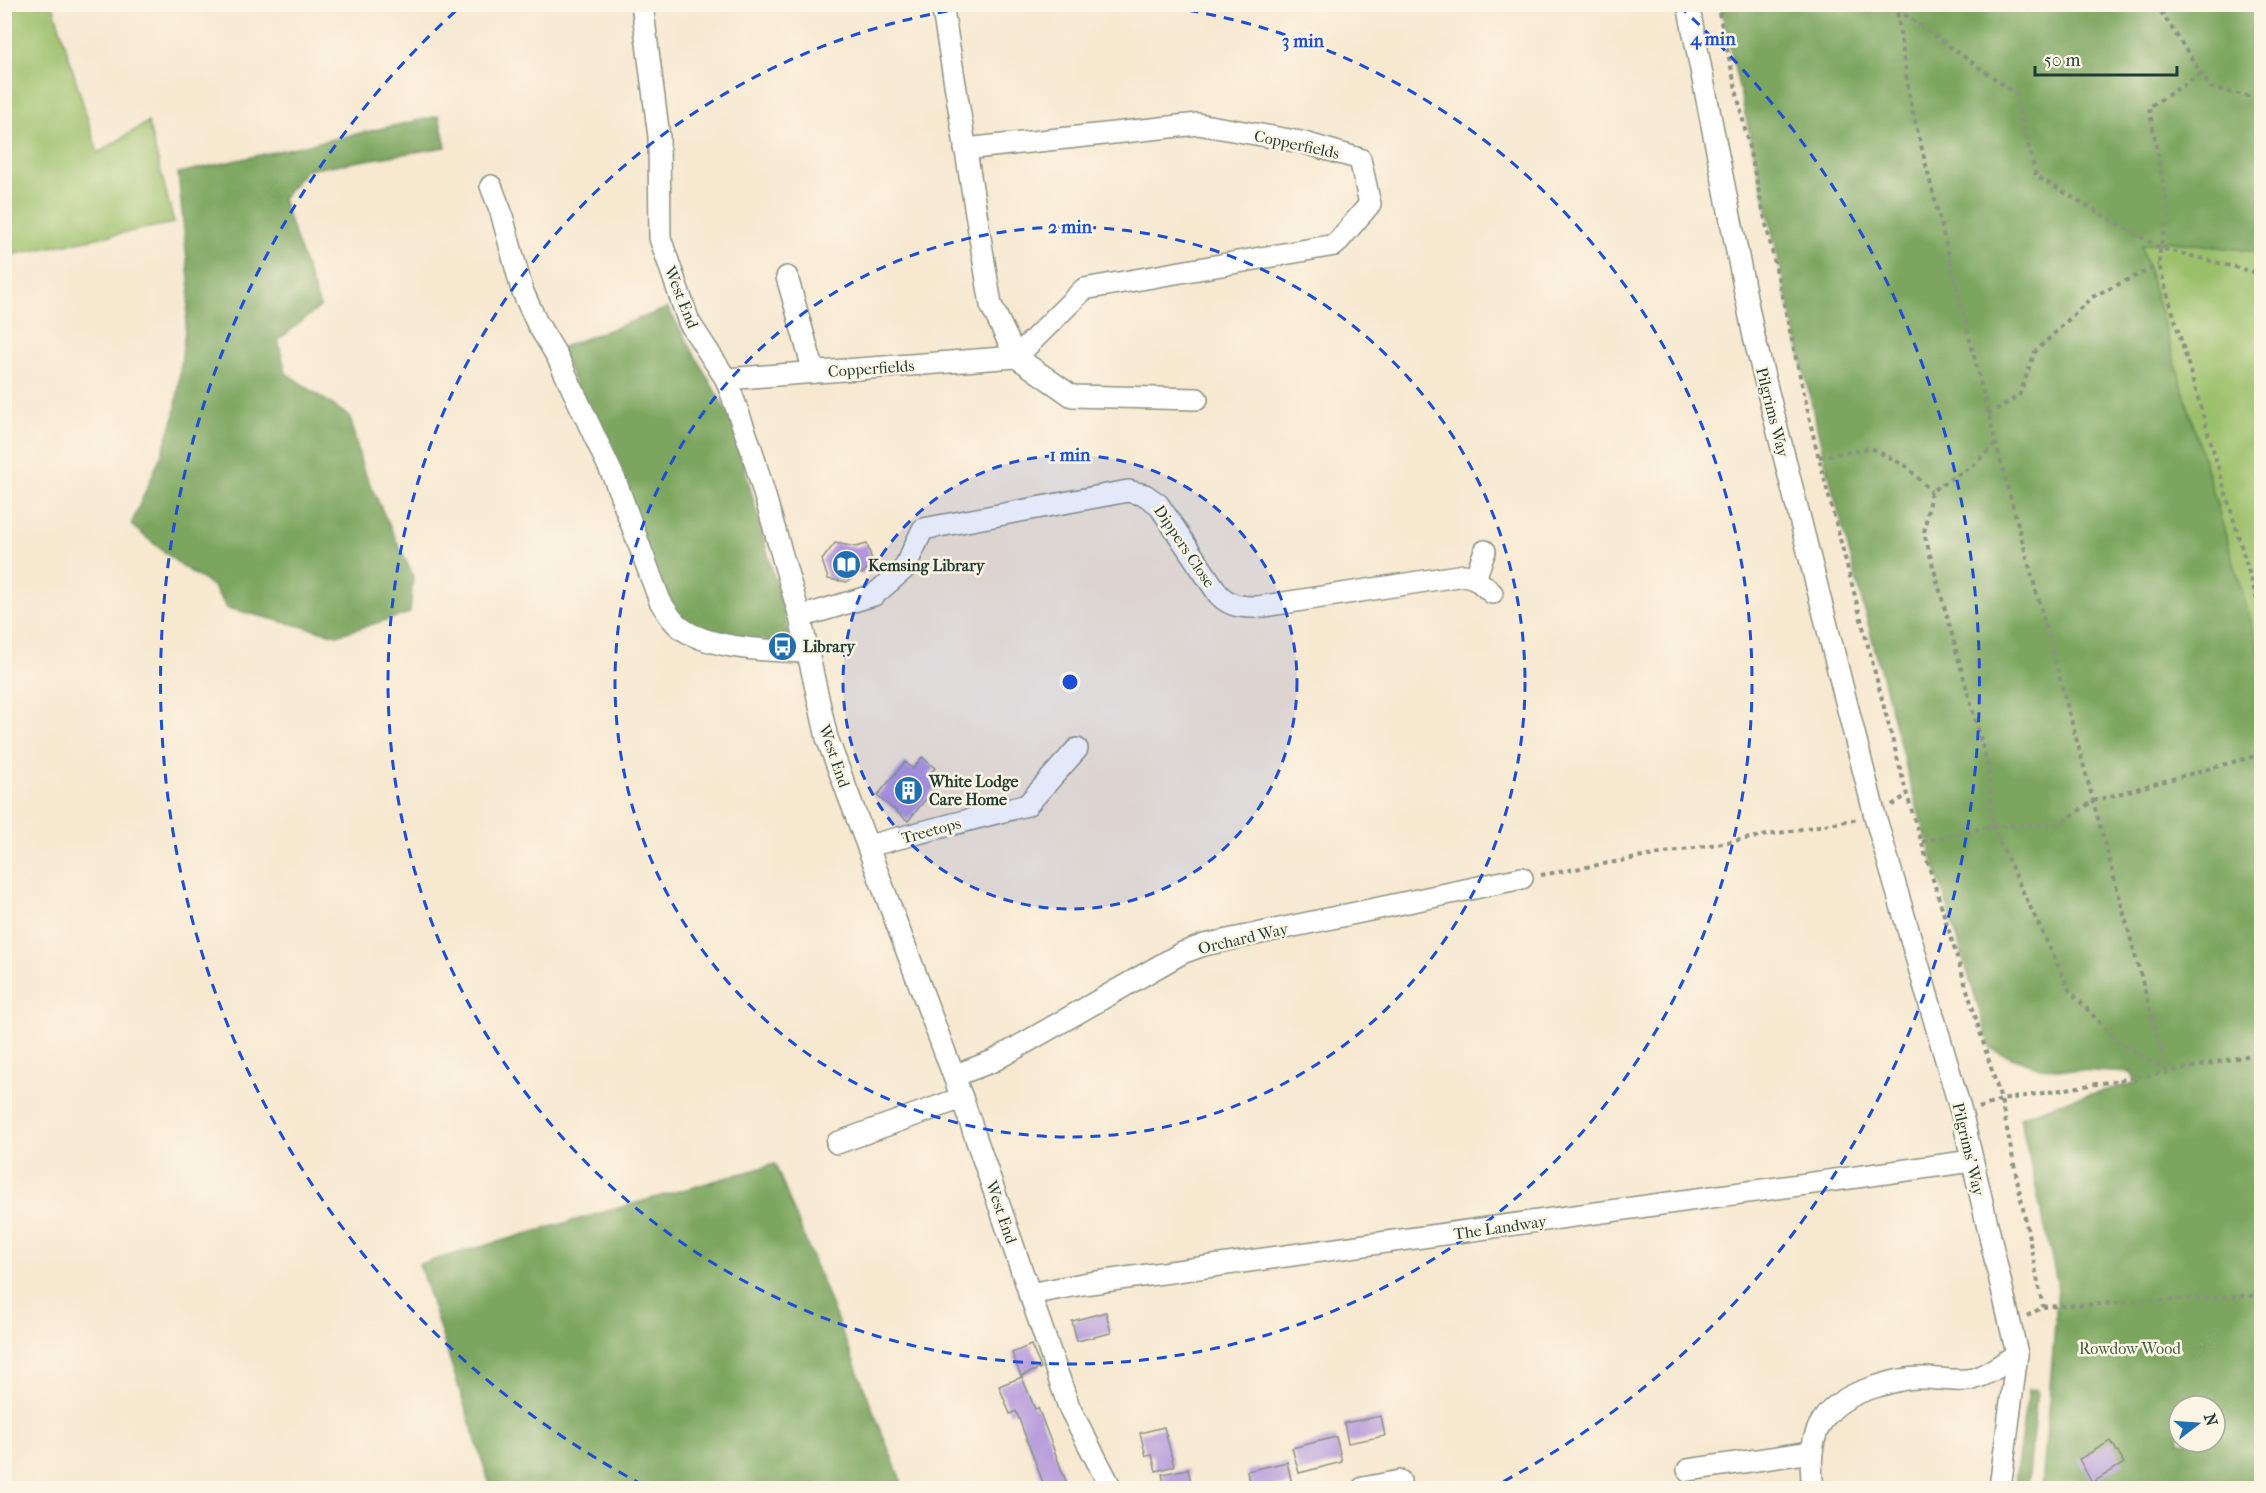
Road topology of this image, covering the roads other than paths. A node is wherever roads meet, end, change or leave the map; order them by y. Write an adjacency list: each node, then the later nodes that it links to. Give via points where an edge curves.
1 (642, 4): 9 (street, West End, via 659,137 660,238 689,322)
2 (942, 4): 4 (street)
3 (1688, 4): 17 (street, Pilgrims Way, via 1754,337)
4 (965, 149): 7 (street, via 991,305); 7 (street, Copperfields, via 1198,124 1302,142 1360,159 1370,204 1335,244 1084,289)
5 (491, 186): 15 (street, via 522,290 615,480 660,601 671,619 696,637 776,651)
6 (786, 277): 8 (street)
7 (1016, 357): 8 (street, Copperfields); 10 (street, via 1072,396)
8 (814, 372): 9 (street, Copperfields)
9 (726, 379): 14 (street, West End, via 751,448)
10 (1197, 399)
11 (1485, 551): 12 (street)
12 (1475, 578): 13 (street); 14 (street, Dippers Close, via 1464,575 1258,607 1234,605 1219,595 1158,504 1145,495 1128,491 923,529 904,569 874,595)
13 (1492, 593)
14 (800, 617): 15 (street, West End)
15 (808, 652): 18 (street, West End, via 827,738)
16 (1077, 749): 18 (street, Treetops, via 1027,805)
17 (1875, 816): 23 (street, Pilgrims' Way)
18 (868, 846): 20 (street, West End)
19 (1522, 878): 20 (street, Orchard Way, via 1182,952 993,1061)
20 (954, 1076): 21 (street, West End)
21 (962, 1098): 22 (street); 24 (street, West End)
22 (837, 1143)
23 (1972, 1161): 24 (street, The Landway); 25 (street, Pilgrims' Way)
24 (1029, 1294): 29 (street, West End, via 1069,1407)
25 (2017, 1354): 26 (street, via 1991,1371 1962,1381 1905,1379 1862,1390 1826,1414); 32 (street, Pilgrims' Way)
26 (1812, 1452): 27 (street); 31 (street)
27 (1688, 1470)
28 (1400, 1481): 30 (street)
29 (1107, 1488)
30 (1363, 1488)
31 (1813, 1488)
32 (2000, 1488)

